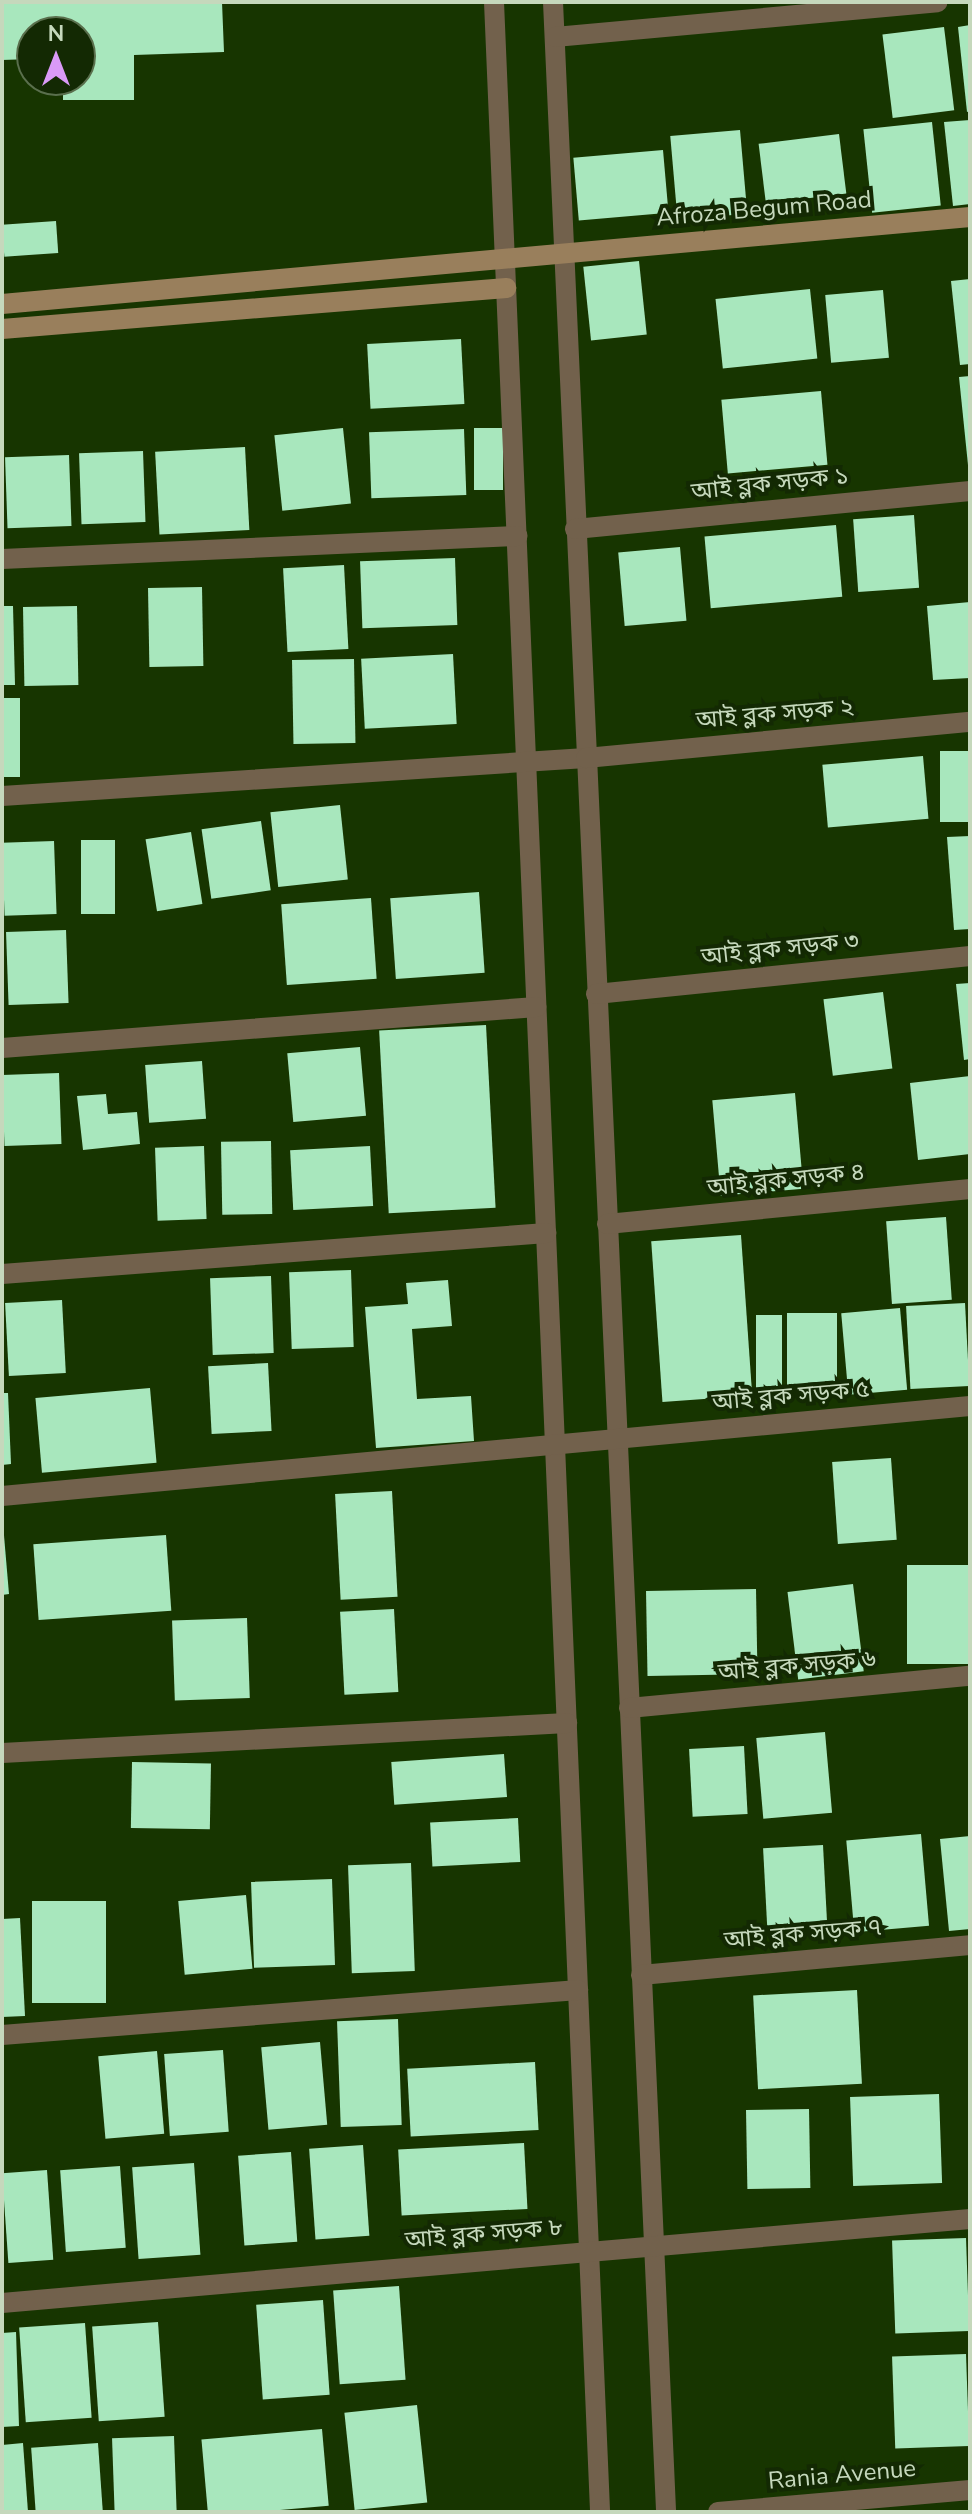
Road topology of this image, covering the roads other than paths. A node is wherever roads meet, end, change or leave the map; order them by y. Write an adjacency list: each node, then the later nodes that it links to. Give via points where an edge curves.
1 (494, 2): 7 (street)
2 (553, 2): 4 (street)
3 (937, 2): 4 (street)
4 (555, 37): 6 (street)
5 (970, 217): 6 (street, Afroza Begum Road)
6 (563, 252): 7 (street, Afroza Begum Road); 12 (street)
7 (505, 261): 8 (street); 9 (street, Afroza Begum Road)
8 (506, 288): 10 (street); 13 (street)
9 (2, 304)
10 (2, 329)
11 (970, 491): 12 (street, আই ব্লক সড়ক ১)
12 (575, 529): 16 (street)
13 (517, 536): 14 (street); 17 (street)
14 (2, 559)
15 (970, 722): 16 (street, আই ব্লক সড়ক ২)
16 (586, 758): 17 (street, আই ব্লক সড়ক ২); 20 (street)
17 (526, 762): 18 (street, আই ব্লক সড়ক ২); 21 (street)
18 (2, 796)
19 (970, 956): 20 (street, আই ব্লক সড়ক ৩)
20 (596, 994): 24 (street)
21 (536, 1007): 22 (street); 25 (street)
22 (2, 1048)
23 (970, 1189): 24 (street, আই ব্লক সড়ক ৪)
24 (607, 1224): 28 (street)
25 (546, 1233): 26 (street); 29 (street)
26 (2, 1274)
27 (970, 1406): 28 (street, আই ব্লক সড়ক ৫)
28 (616, 1438): 29 (street, আই ব্লক সড়ক ৫); 32 (street)
29 (555, 1444): 30 (street, আই ব্লক সড়ক ৫); 33 (street)
30 (2, 1496)
31 (970, 1676): 32 (street, আই ব্লক সড়ক ৬)
32 (629, 1708): 36 (street)
33 (567, 1723): 34 (street); 37 (street)
34 (2, 1753)
35 (970, 1945): 36 (street, আই ব্লক সড়ক ৭)
36 (641, 1975): 40 (street)
37 (578, 1990): 38 (street); 41 (street)
38 (2, 2035)
39 (970, 2219): 40 (street, আই ব্লক সড়ক ৮)
40 (653, 2247): 41 (street, আই ব্লক সড়ক ৮); 45 (street)
41 (589, 2251): 42 (street, আই ব্লক সড়ক ৮); 44 (street)
42 (2, 2303)
43 (970, 2490): 46 (street, Rania Avenue)
44 (600, 2512)
45 (666, 2512)
46 (718, 2512)

